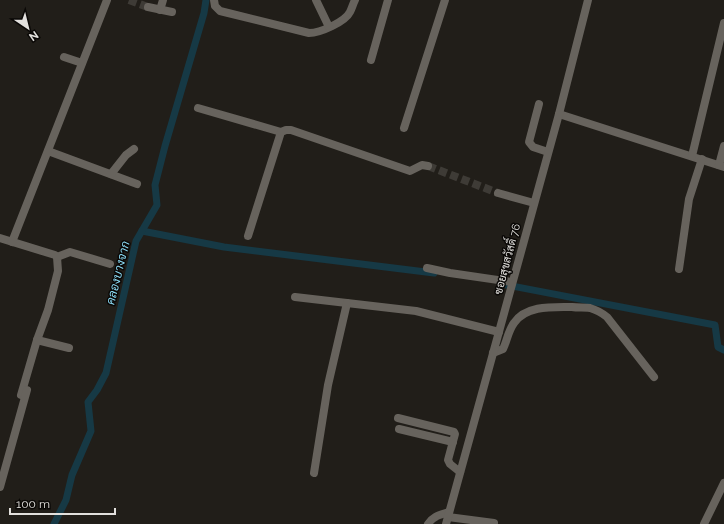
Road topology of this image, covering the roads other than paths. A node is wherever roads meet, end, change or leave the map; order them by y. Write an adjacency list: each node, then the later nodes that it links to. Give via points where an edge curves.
1 (107, 0): 16 (street)
2 (163, 0): 10 (street)
3 (214, 0): 13 (street, via 214,6 220,11 309,33)
4 (316, 0): 13 (street)
5 (354, 0): 13 (street, via 350,13)
6 (388, 0): 15 (street)
7 (445, 0): 20 (street)
8 (588, 0): 19 (street, ซอยสุขสวัสดิ์ 76)
9 (148, 7): 10 (street)
10 (160, 10): 11 (street)
11 (172, 12)
12 (724, 23): 26 (street)
13 (329, 27)
14 (64, 57): 16 (street)
15 (371, 60)
16 (82, 63): 24 (street)
17 (539, 104): 25 (street, via 529,142 533,147)
18 (198, 108): 21 (street)
19 (559, 114): 25 (street, ซอยสุขสวัสดิ์ 76); 26 (street)
20 (404, 128)
21 (281, 132): 28 (street, via 291,130 410,171); 34 (street)
22 (724, 146): 29 (street)
23 (134, 149): 30 (street)
24 (48, 151): 30 (street); 36 (street)
25 (548, 152): 33 (street, ซอยสุขสวัสดิ์ 76)
26 (692, 156): 27 (street)
27 (702, 159): 29 (street); 40 (street, via 688,204)
28 (428, 166)
29 (722, 166)
30 (111, 174): 31 (street)
31 (137, 184)
32 (498, 193): 33 (street)
33 (534, 203): 41 (street, ซอยสุขสวัสดิ์ 76)
34 (248, 236)
35 (0, 239): 36 (street)
36 (12, 242): 37 (street)
37 (57, 257): 38 (street, via 70,252); 45 (street, via 58,271)
38 (110, 264)
39 (427, 268): 41 (street)
40 (679, 269)
41 (512, 283): 44 (street, ซอยสุขสวัสดิ์ 76)
42 (296, 297): 43 (street)
43 (347, 303): 44 (street, via 416,311); 55 (street, via 328,385)
44 (499, 332): 47 (street, ซอยสุขสวัสดิ์ 76)
45 (37, 340): 46 (street); 50 (street)
46 (69, 348)
47 (493, 353): 49 (street, via 503,349 514,323 527,313 549,307 588,308 607,317); 54 (street, ซอยสุขสวัสดิ์ 76)
48 (35, 358): 57 (street)
49 (654, 377)
50 (21, 395)
51 (398, 418): 53 (street, via 451,430 455,434)
52 (398, 428): 53 (street)
53 (453, 442): 54 (street, via 448,460)
54 (460, 472): 58 (street, ซอยสุขสวัสดิ์ 76)
55 (314, 473)
56 (724, 483): 61 (street)
57 (0, 487)
58 (447, 518): 59 (street); 60 (street, via 436,516)
59 (494, 523)
60 (428, 524)
61 (704, 524)

